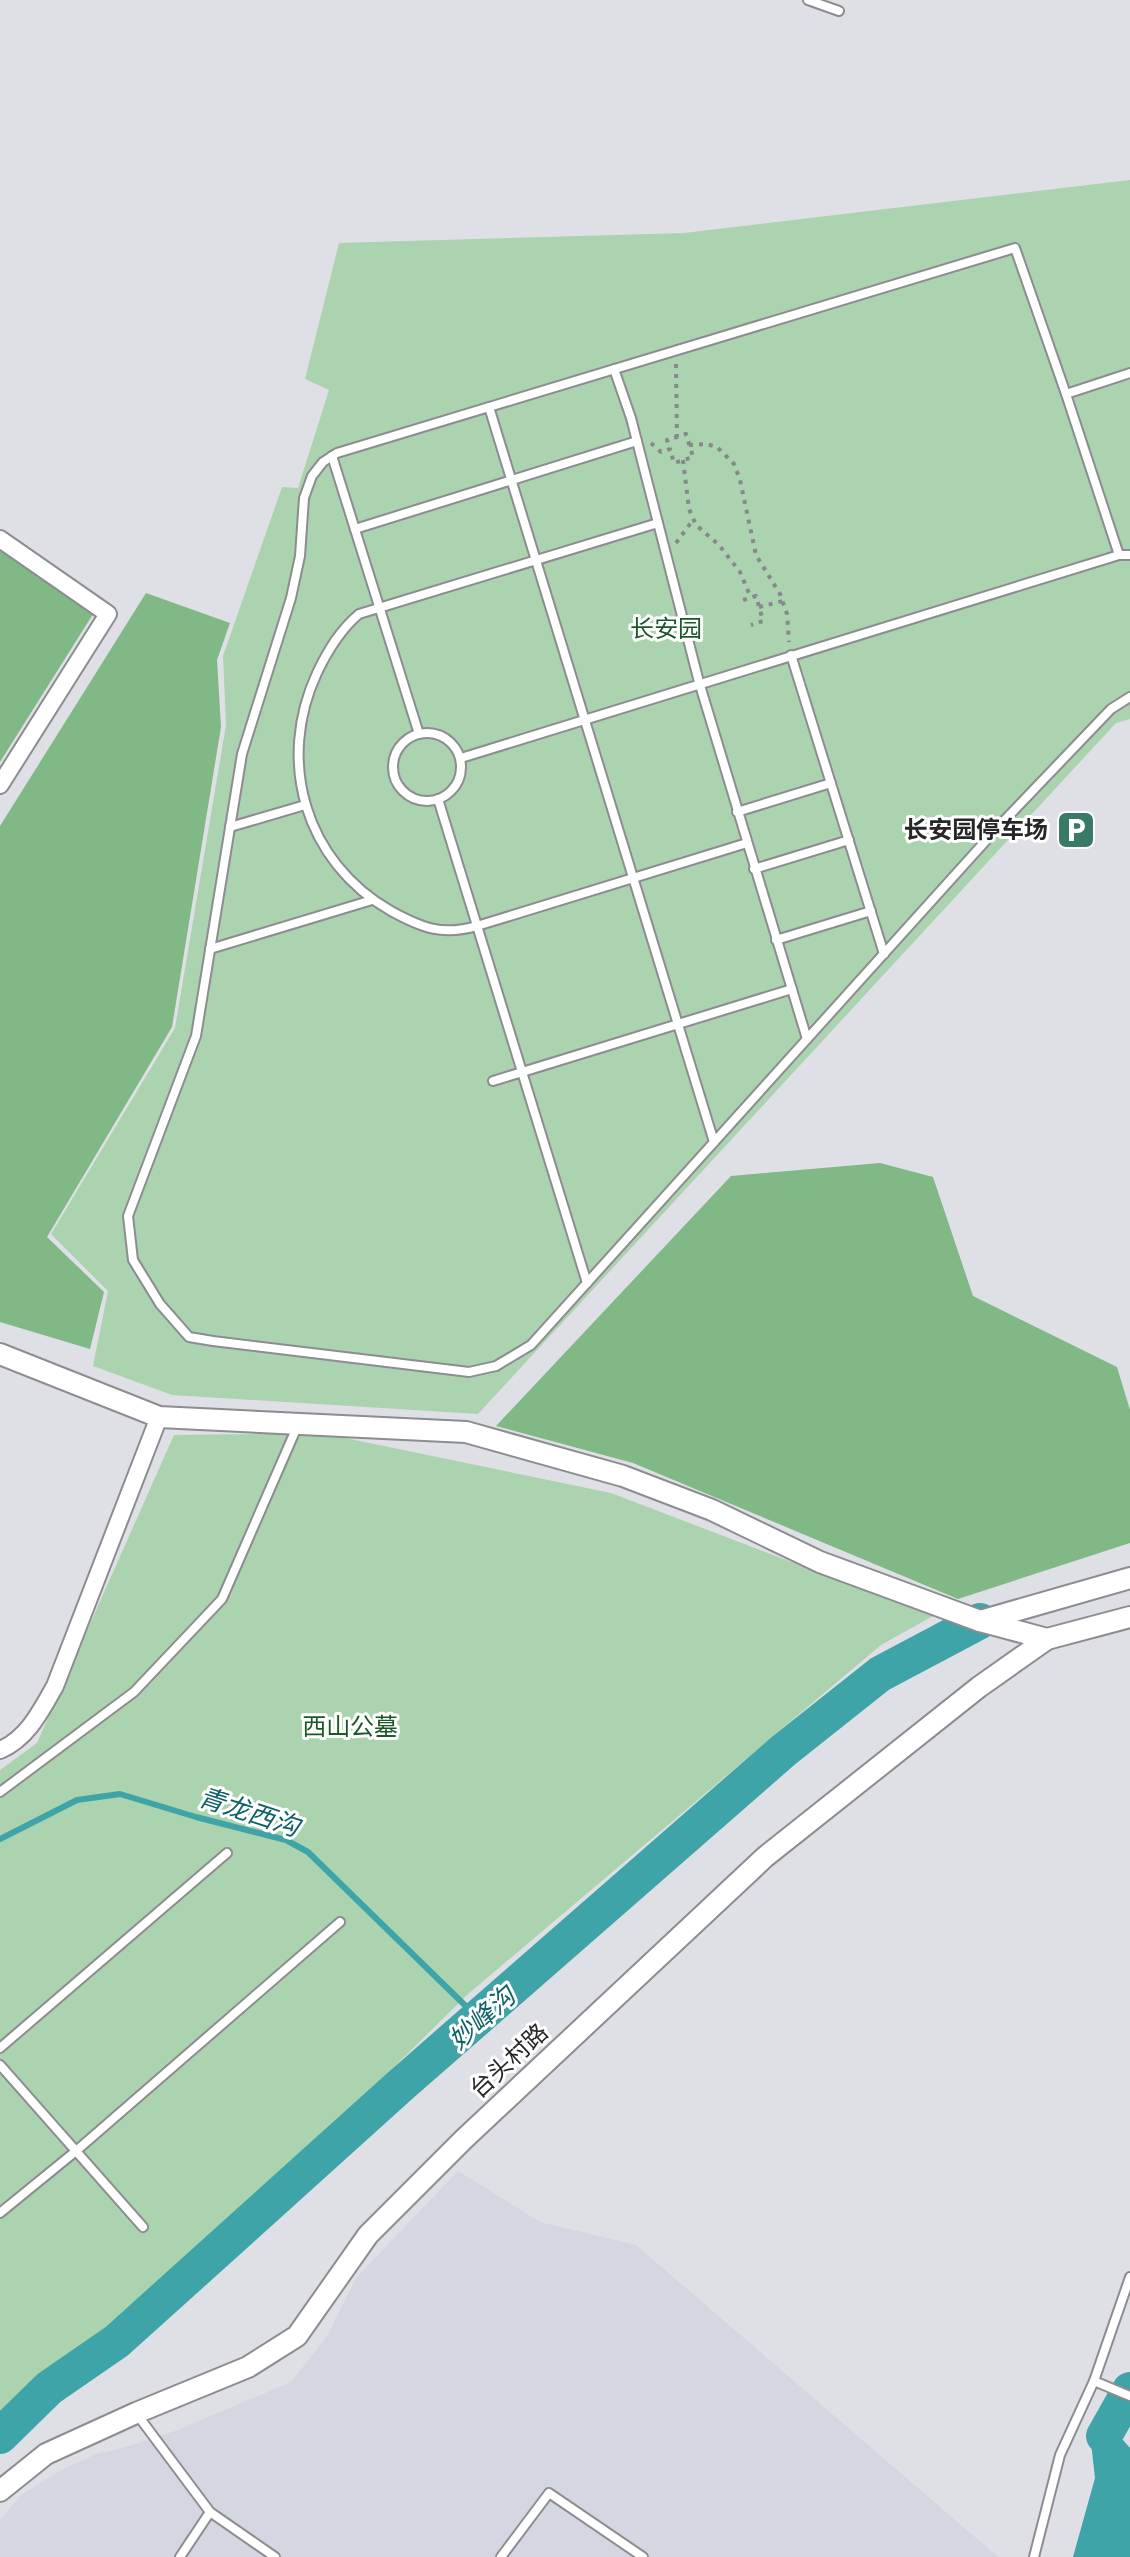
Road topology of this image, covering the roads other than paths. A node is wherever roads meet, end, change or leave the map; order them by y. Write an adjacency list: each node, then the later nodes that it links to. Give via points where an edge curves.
1 (808, 0): 2 (lane)
2 (839, 11)
3 (614, 369): 5 (lane, via 1015,248); 6 (lane); 7 (lane)
4 (1130, 373): 5 (lane)
5 (1066, 394): 13 (lane)
6 (489, 407): 8 (lane); 9 (lane)
7 (637, 441): 9 (lane); 10 (lane)
8 (332, 456): 11 (lane); 28 (lane, via 312,476 304,498 291,598 242,754)
9 (511, 480): 11 (lane); 15 (lane)
10 (658, 523): 15 (lane); 18 (lane)
11 (355, 529): 16 (lane)
12 (0, 539): 24 (street, via 108,614)
13 (1119, 555): 14 (lane); 17 (lane)
14 (1130, 555)
15 (536, 561): 16 (lane); 20 (lane)
16 (380, 609): 21 (lane); 26 (lane, via 359,614 344,627 307,694 298,756)
17 (791, 655): 18 (lane); 23 (lane)
18 (699, 682): 20 (lane); 27 (lane)
19 (1130, 697): 38 (lane, via 1111,709)
20 (584, 719): 22 (lane); 32 (lane)
21 (419, 734): 22 (lane, via 448,739); 25 (lane, via 397,750 393,772 412,798)
22 (461, 758): 25 (lane, via 459,780)
23 (831, 783): 27 (lane); 29 (lane)
24 (0, 785)
25 (438, 799): 35 (lane)
26 (305, 805): 28 (lane); 33 (lane, via 327,852)
27 (737, 812): 30 (lane)
28 (230, 827): 37 (lane)
29 (849, 840): 31 (lane); 34 (lane)
30 (747, 843): 31 (lane); 32 (lane)
31 (754, 869): 36 (lane)
32 (633, 878): 35 (lane); 40 (lane)
33 (372, 900): 35 (lane, via 442,932); 37 (lane)
34 (871, 911): 36 (lane); 38 (lane)
35 (477, 926): 42 (lane)
36 (776, 940): 39 (lane)
37 (210, 949): 45 (lane, via 196,1036 128,1216 133,1260 179,1329 189,1337 213,1341 469,1372 496,1366 531,1345)
38 (884, 954): 41 (lane)
39 (792, 989): 40 (lane); 41 (lane)
40 (678, 1024): 42 (lane); 44 (lane)
41 (807, 1039): 44 (lane)
42 (522, 1072): 43 (lane); 45 (lane)
43 (493, 1081)
44 (714, 1142): 45 (lane)
45 (587, 1283)
46 (0, 1354): 47 (street)
47 (159, 1417): 48 (street); 53 (street, via 55,1686 15,1744)
48 (299, 1424): 51 (street, via 466,1432 623,1476 712,1510 820,1562); 54 (lane, via 222,1599 134,1692)
49 (1130, 1578): 51 (street)
50 (1130, 1617): 52 (street)
51 (980, 1621): 52 (street)
52 (1047, 1639): 65 (street, 台头村路, via 765,1857 368,2235 297,2336 248,2367)
53 (0, 1750)
54 (0, 1792)
55 (227, 1853): 57 (lane)
56 (340, 1922): 59 (lane)
57 (0, 2048)
58 (0, 2065): 59 (lane)
59 (76, 2151): 60 (lane); 61 (lane)
60 (0, 2213)
61 (143, 2227)
62 (1130, 2277): 63 (lane)
63 (1094, 2381): 64 (lane); 72 (lane, via 1060,2455)
64 (1130, 2396)
65 (136, 2413): 66 (street, 台头村路, via 46,2454); 67 (lane)
66 (0, 2491)
67 (210, 2512): 68 (lane); 69 (lane)
68 (180, 2557)
69 (275, 2557)
70 (501, 2557): 71 (lane, via 549,2493)
71 (643, 2557)
72 (1034, 2557)

